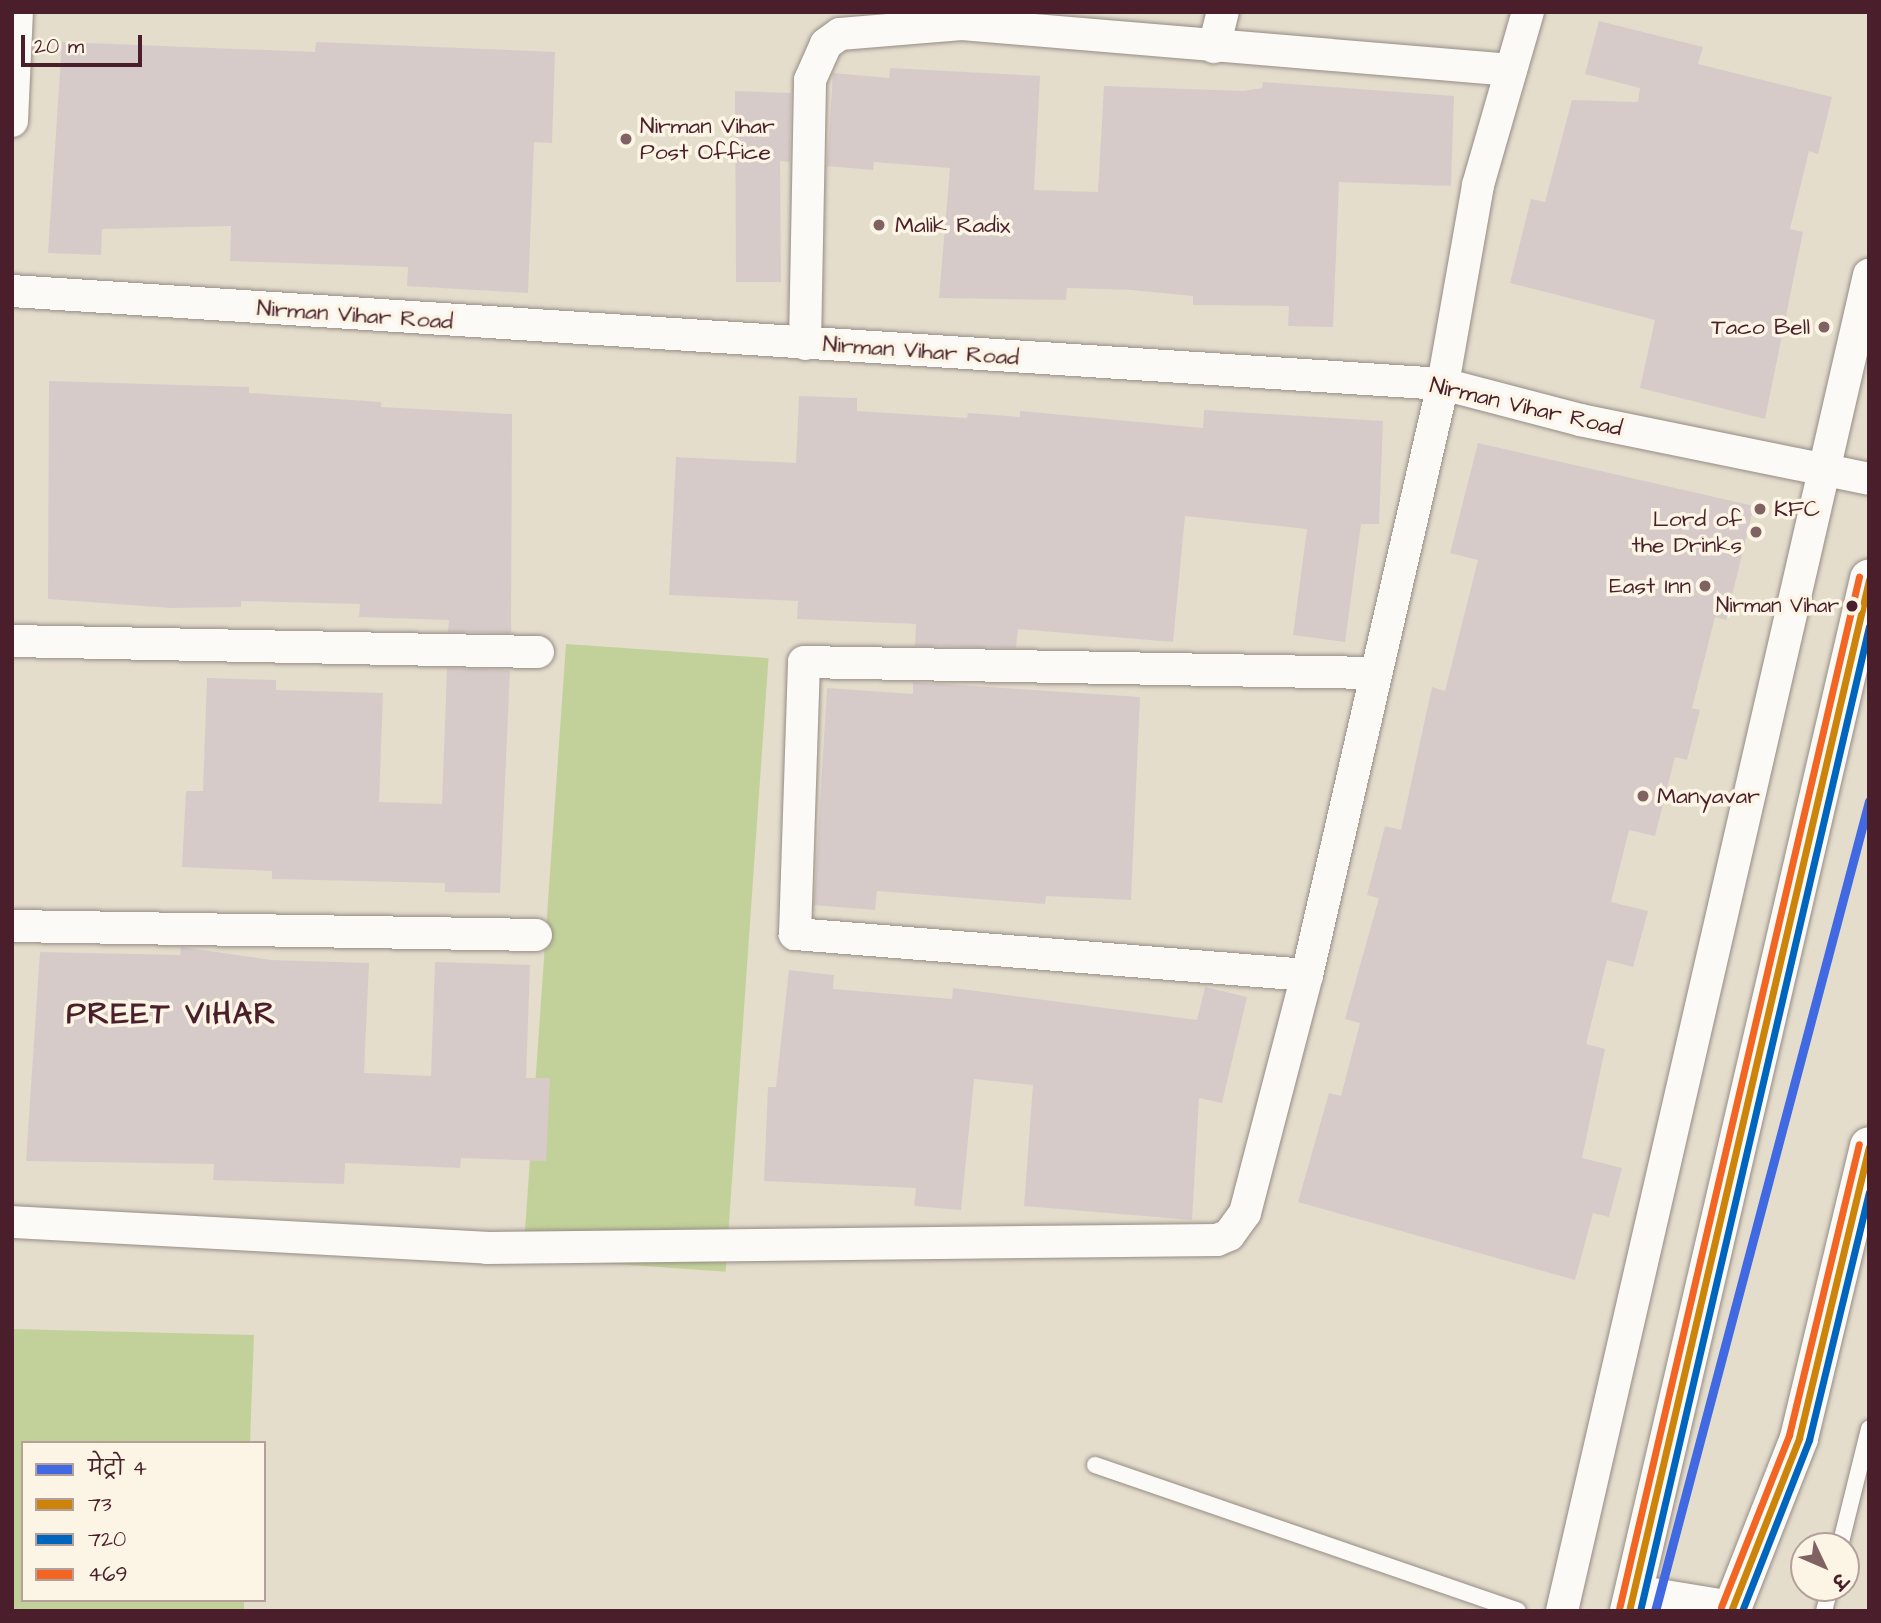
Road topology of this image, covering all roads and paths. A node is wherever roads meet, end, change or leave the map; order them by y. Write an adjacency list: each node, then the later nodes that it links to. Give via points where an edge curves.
1 (17, 12): 7 (street)
2 (1223, 12): 5 (street)
3 (1528, 12): 6 (street)
4 (964, 18): 5 (street); 10 (street, via 858,28 826,44 814,64)
5 (1214, 47): 6 (street)
6 (1511, 70): 11 (street, via 1478,185)
7 (12, 121)
8 (1869, 275): 12 (street)
9 (12, 291): 10 (street, Nirman Vihar Road)
10 (805, 344): 11 (street, Nirman Vihar Road)
11 (1443, 384): 12 (street, Nirman Vihar Road); 17 (street)
12 (1820, 470): 13 (street, Nirman Vihar Road); 28 (street)
13 (1869, 479)
14 (1869, 579): 26 (main road)
15 (12, 640): 16 (street)
16 (538, 652)
17 (1372, 673): 20 (street); 20 (street, via 804,662 795,934)
18 (12, 926): 19 (street)
19 (536, 934)
20 (1307, 975): 22 (street, via 1245,1213 1217,1240 487,1248)
21 (1869, 1146): 29 (main road, via 1799,1438)
22 (12, 1222)
23 (1869, 1429): 25 (lane)
24 (1095, 1465): 27 (lane)
25 (1843, 1532)
26 (1631, 1602): 29 (main road)
27 (1518, 1611)
28 (1562, 1611)
29 (1732, 1611)

